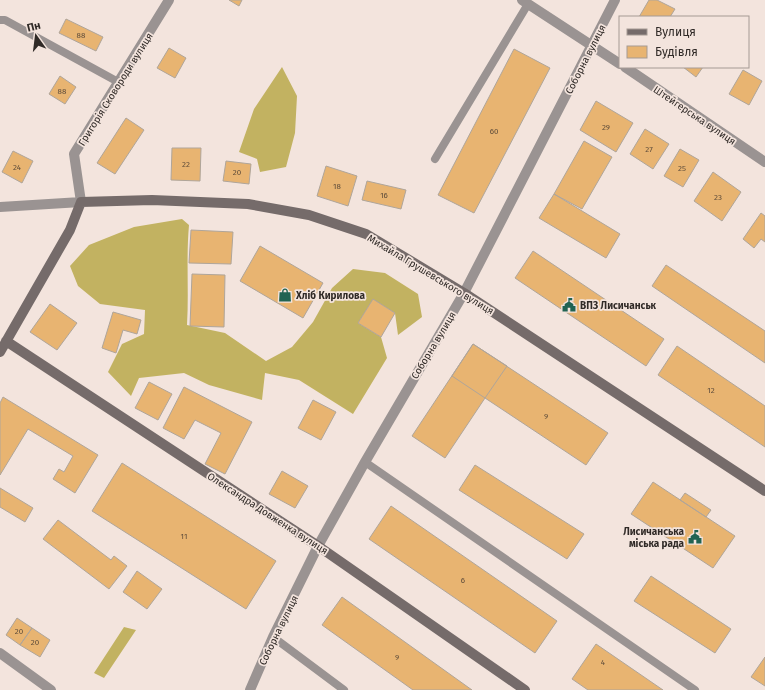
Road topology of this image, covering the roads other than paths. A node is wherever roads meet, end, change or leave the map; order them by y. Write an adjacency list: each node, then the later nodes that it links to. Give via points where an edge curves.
1 (169, 0): 8 (street, Григорія Сковороди вулиця)
2 (615, 0): 5 (street, Соборна вулиця)
3 (525, 2): 5 (street); 9 (lane)
4 (0, 20): 8 (lane, via 5,20)
5 (593, 46): 6 (street); 13 (street, Соборна вулиця)
6 (619, 63)
7 (626, 68): 10 (street, Штейгерська вулиця)
8 (120, 83): 11 (street, Григорія Сковороди вулиця, via 74,154)
9 (435, 160)
10 (765, 162)
11 (81, 202): 12 (street, Михайла Грушевського вулиця); 13 (street, Михайла Грушевського вулиця, via 152,200 248,204 309,215 366,234); 14 (street, Григорія Сковороди вулиця, via 70,230)
12 (0, 207)
13 (464, 293): 16 (street, Соборна вулиця); 17 (street, Михайла Грушевського вулиця)
14 (6, 341): 15 (street, Григорія Сковороди вулиця); 18 (street, Олександра Довженка вулиця)
15 (0, 352)
16 (365, 462): 18 (street, Соборна вулиця); 25 (lane)
17 (765, 491)
18 (318, 546): 19 (street, Соборна вулиця); 24 (street, Олександра Довженка вулиця)
19 (273, 637): 22 (street, Соборна вулиця); 23 (lane)
20 (0, 653): 21 (street)
21 (51, 690)
22 (250, 690)
23 (344, 690)
24 (525, 690)
25 (695, 690)

